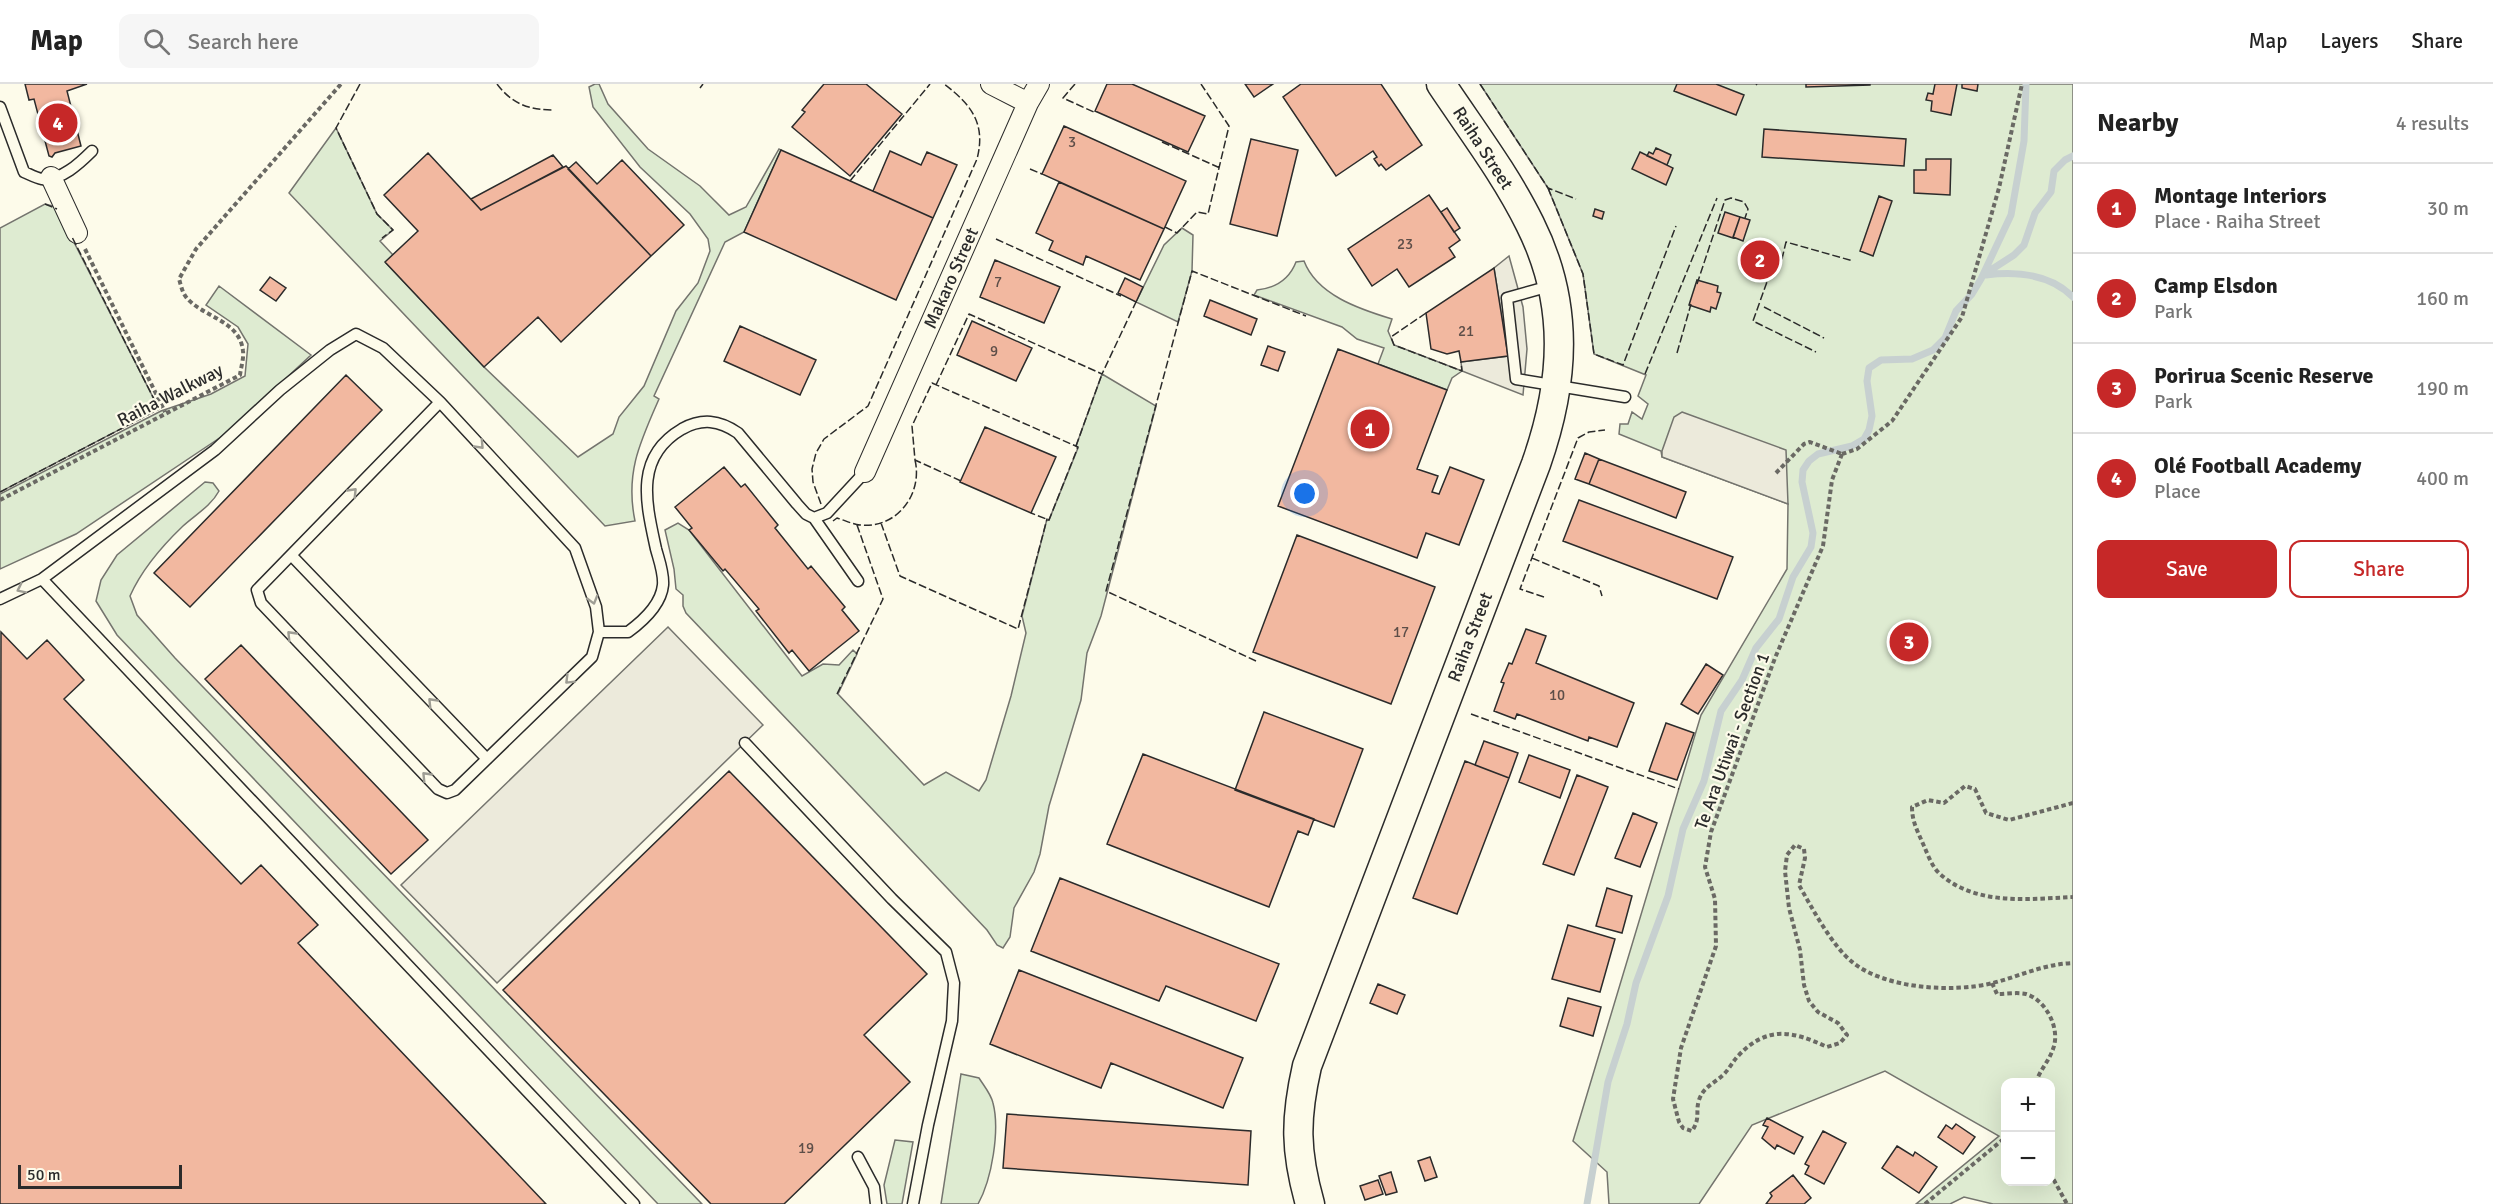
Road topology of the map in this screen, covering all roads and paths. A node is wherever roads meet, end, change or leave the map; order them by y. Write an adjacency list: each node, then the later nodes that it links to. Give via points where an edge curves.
1 (341, 84): 15 (path, Raiha Walkway, via 196,249 179,279 183,294 192,303 238,334 243,351 240,375)
2 (990, 84): 6 (street)
3 (1039, 84): 6 (street, Makaro Street)
4 (1441, 84): 11 (main road, Raiha Street, via 1525,213)
5 (2022, 84): 16 (path, via 1999,188 1962,316 1892,421 1857,449)
6 (1028, 103): 17 (street, Makaro Street)
7 (0, 107): 9 (lane, via 24,172 43,179)
8 (92, 151): 9 (lane, via 72,171)
9 (51, 177): 10 (street)
10 (77, 232): 15 (path)
11 (1552, 286): 12 (main road, Raiha Street, via 1558,329); 12 (lane, via 1507,297 1516,379)
12 (1558, 386): 13 (lane); 39 (main road, Raiha Street, via 1536,464 1307,1066 1298,1130 1300,1163)
13 (1625, 397)
14 (440, 402): 21 (lane, one-way to 14); 22 (lane, via 383,348 356,334 280,390 215,450); 25 (lane, one-way to 25, via 575,548 596,607)
15 (165, 412): 19 (path, Raiha Walkway)
16 (1842, 454): 18 (path, via 1810,442); 31 (path, Te Ara Utiwai - Section 1, via 1832,480 1823,546 1775,658 1711,832 1705,867 1714,899 1716,946 1681,1048 1673,1099 1679,1122 1692,1131 1698,1122 1698,1101 1708,1086 1764,1036 1800,1034 1827,1047 1840,1043 1847,1035 1838,1023 1818,1012 1804,985 1785,871 1787,855 1795,845 1804,849 1805,858 1799,885 1851,961 1894,982 1962,987)
17 (866, 472): 20 (lane, via 827,513)
18 (1776, 473)
19 (0, 500)
20 (814, 518): 23 (lane); 25 (lane, via 797,504 738,432 726,424 692,424 675,433 660,446 651,462 645,494 662,572 661,593 647,615 628,632)
21 (291, 555): 27 (lane, one-way to 21); 27 (lane, one-way to 21, via 455,790 447,793 438,789 261,603 257,590)
22 (42, 579): 24 (lane, one-way to 24); 36 (lane)
23 (858, 581)
24 (0, 599)
25 (599, 632): 27 (lane, one-way to 27, via 592,657)
26 (746, 742): 38 (lane, via 892,900 946,952 954,983 952,1021)
27 (487, 759)
28 (2073, 802): 29 (path, via 2009,820 1986,813 1975,789 1965,786 1944,803 1928,800 1912,807 1912,819 1938,873 1958,886 2009,899)
29 (2073, 897)
30 (2073, 963): 31 (path, Te Ara Utiwai - Section 1, via 2030,970)
31 (1992, 983): 32 (path, via 1997,994 2025,994 2037,1000 2055,1026 2055,1047)
32 (2039, 1078)
33 (2001, 1141): 40 (path)
34 (858, 1156): 37 (lane, via 874,1187)
35 (2055, 1182): 41 (path)
36 (634, 1204)
37 (876, 1204)
38 (913, 1204)
39 (1310, 1204)
40 (1925, 1204)
41 (2067, 1204)

